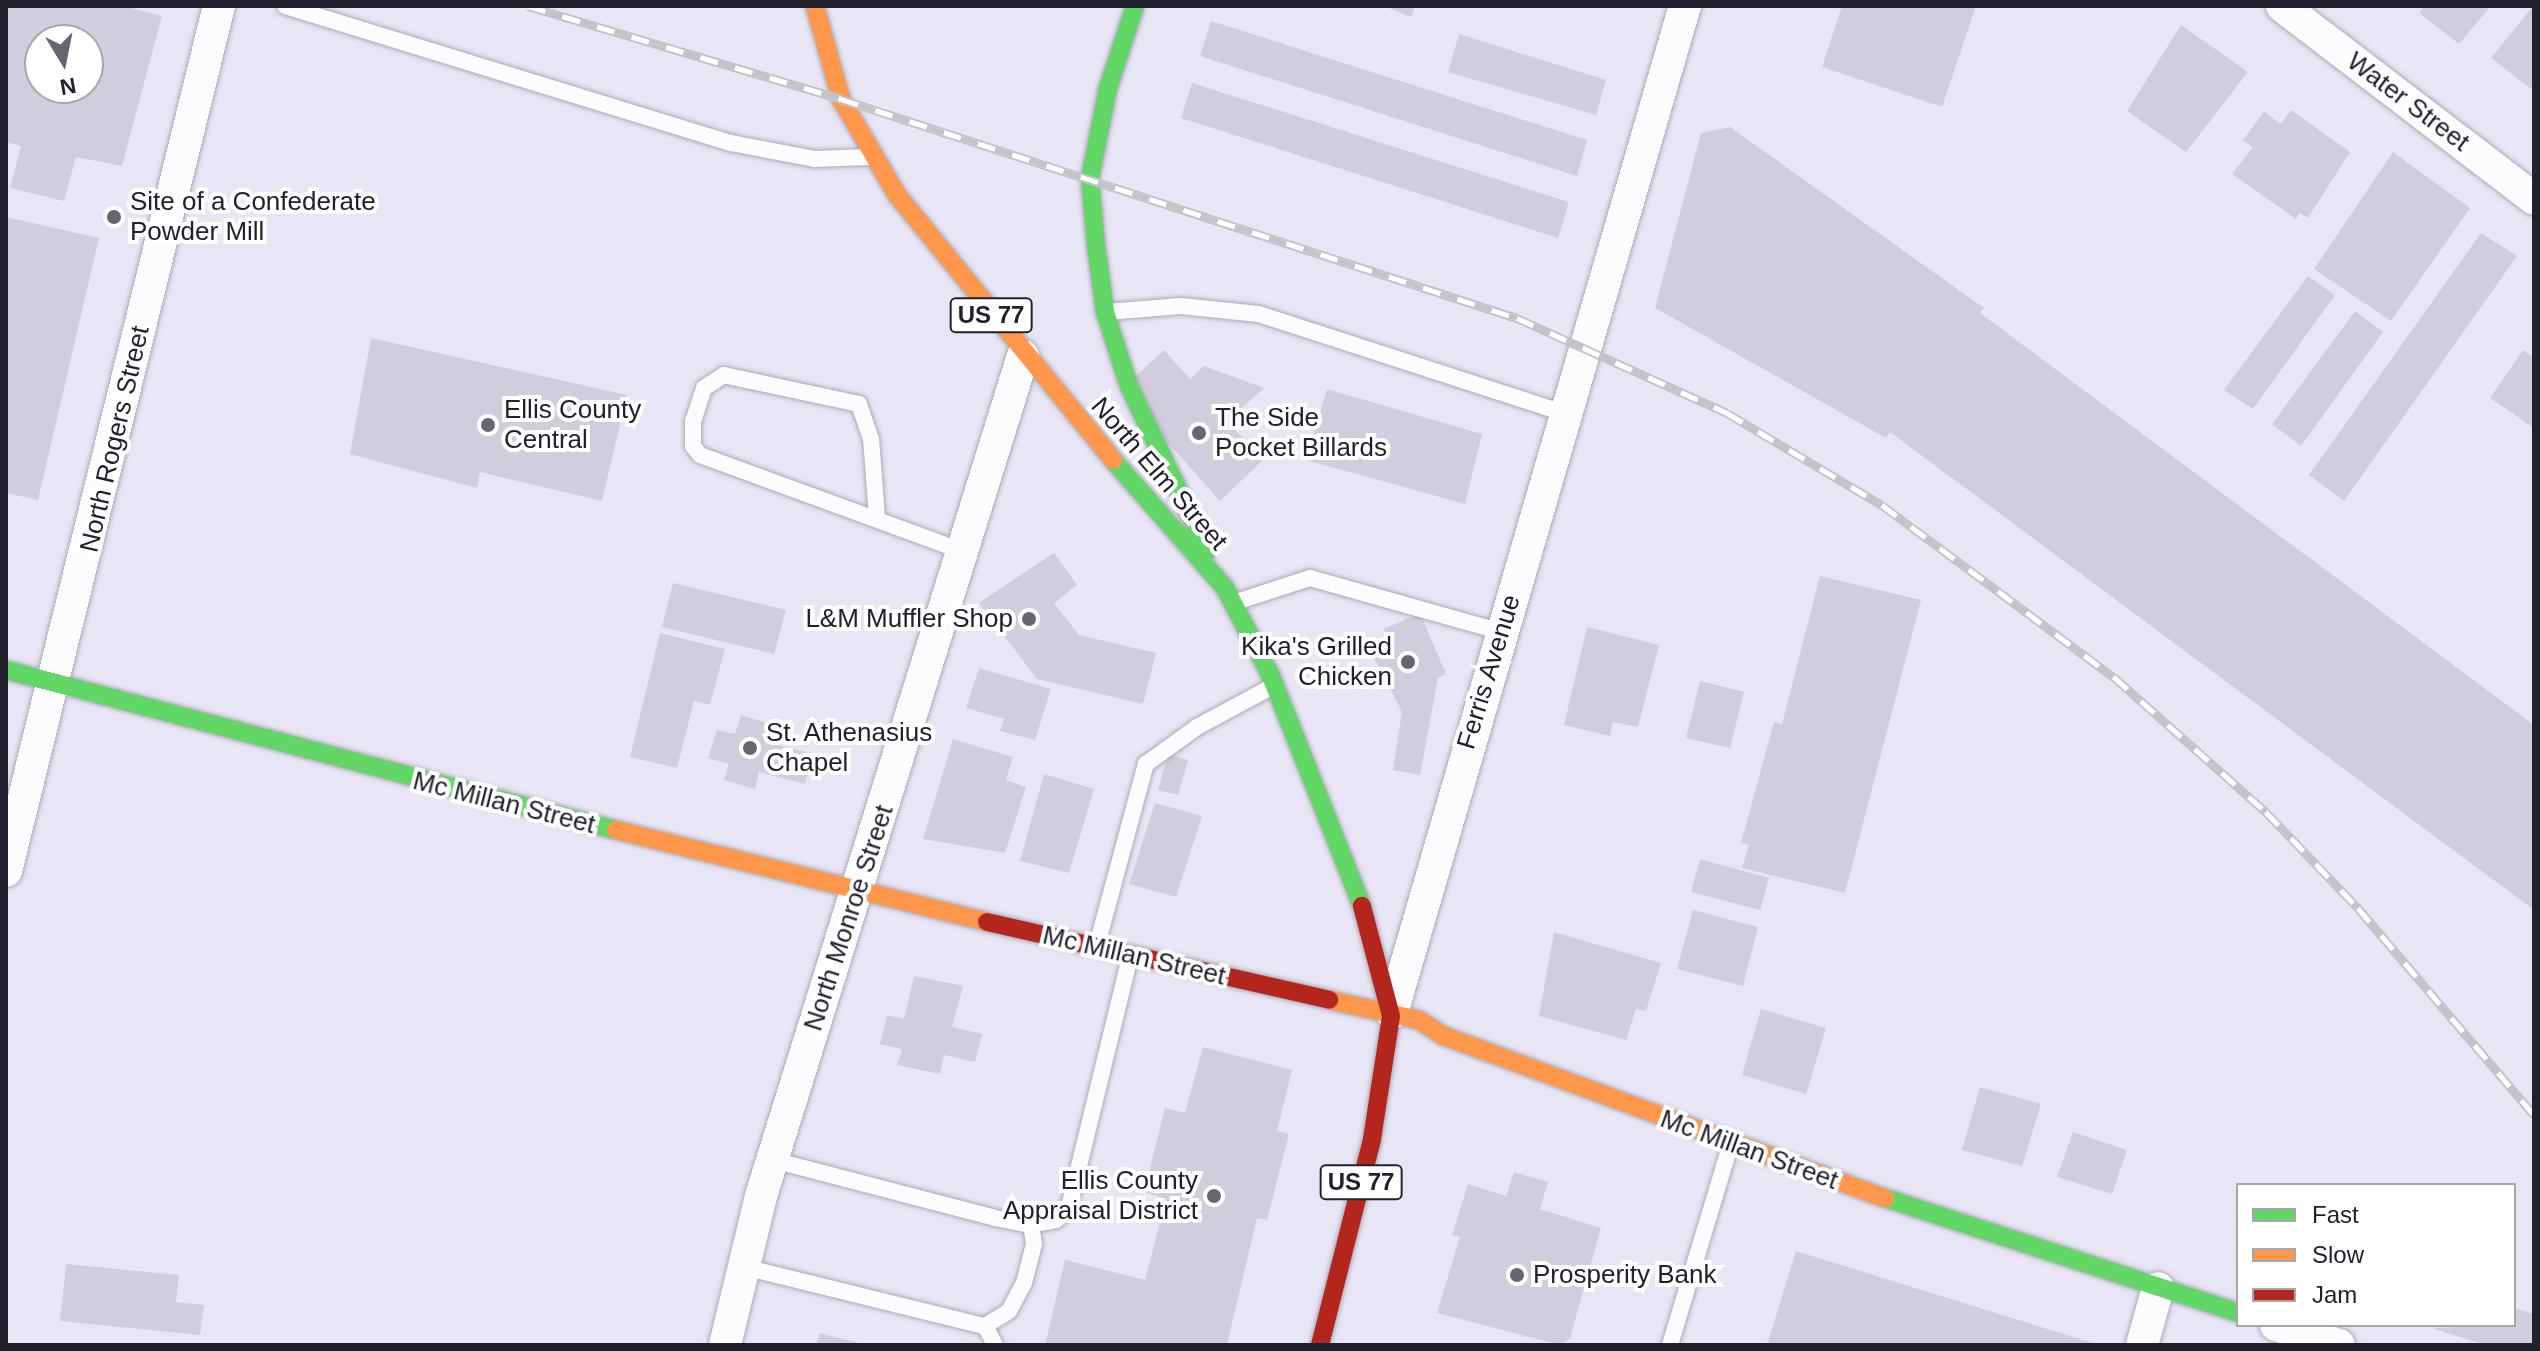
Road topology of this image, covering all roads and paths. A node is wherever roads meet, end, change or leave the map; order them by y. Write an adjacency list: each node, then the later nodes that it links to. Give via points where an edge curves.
1 (219, 6): 17 (street, North Rogers Street)
2 (285, 6): 7 (lane, via 731,143 815,159)
3 (815, 6): 7 (street, North Elm Street / US 77, via 841,99)
4 (1135, 6): 9 (street, US 77, via 1108,88 1090,178)
5 (1685, 6): 11 (street, Ferris Avenue)
6 (2282, 6): 8 (street, Water Street)
7 (875, 157): 10 (street, North Elm Street / US 77, via 897,195)
8 (2534, 199)
9 (1105, 312): 11 (lane, via 1181,306 1259,314); 14 (street, US 77, via 1129,386)
10 (1023, 356): 13 (street, North Monroe Street); 14 (street, North Elm Street / US 77)
11 (1564, 413): 15 (street, Ferris Avenue)
12 (877, 518): 12 (lane, via 700,455 693,446 693,421 704,388 724,375 859,404 871,439); 13 (lane)
13 (965, 552): 20 (street, North Monroe Street)
14 (1229, 596): 15 (lane, via 1310,578); 18 (street, North Elm Street / US 77)
15 (1502, 632): 23 (street, Ferris Avenue)
16 (6, 670): 17 (street, Mc Millan Street)
17 (56, 684): 19 (street, North Rogers Street); 20 (street, Mc Millan Street)
18 (1274, 685): 21 (lane, via 1197,727 1146,764); 23 (street, North Elm Street / US 77, via 1359,893)
19 (6, 871)
20 (856, 893): 21 (street, Mc Millan Street); 25 (street, North Monroe Street)
21 (1096, 948): 22 (street, Mc Millan Street)
22 (1130, 955): 23 (street, Mc Millan Street); 26 (lane, via 1069,1207 1056,1220)
23 (1391, 1016): 24 (street, Mc Millan Street, via 1419,1020 1444,1036); 34 (street, Ferris Avenue / US 77, via 1372,1139)
24 (1731, 1144): 28 (street, Mc Millan Street); 35 (lane)
25 (773, 1160): 26 (lane); 27 (street, North Monroe Street)
26 (1031, 1225): 30 (lane, via 1034,1244 1024,1283 1009,1311)
27 (744, 1267): 30 (lane); 32 (street, North Monroe Street)
28 (2158, 1288): 29 (street, Mc Millan Street); 36 (street)
29 (2236, 1312)
30 (985, 1326): 33 (lane)
31 (2282, 1327): 37 (street)
32 (725, 1345)
33 (995, 1345)
34 (1320, 1345)
35 (1670, 1345)
36 (2142, 1345)
37 (2339, 1345)

